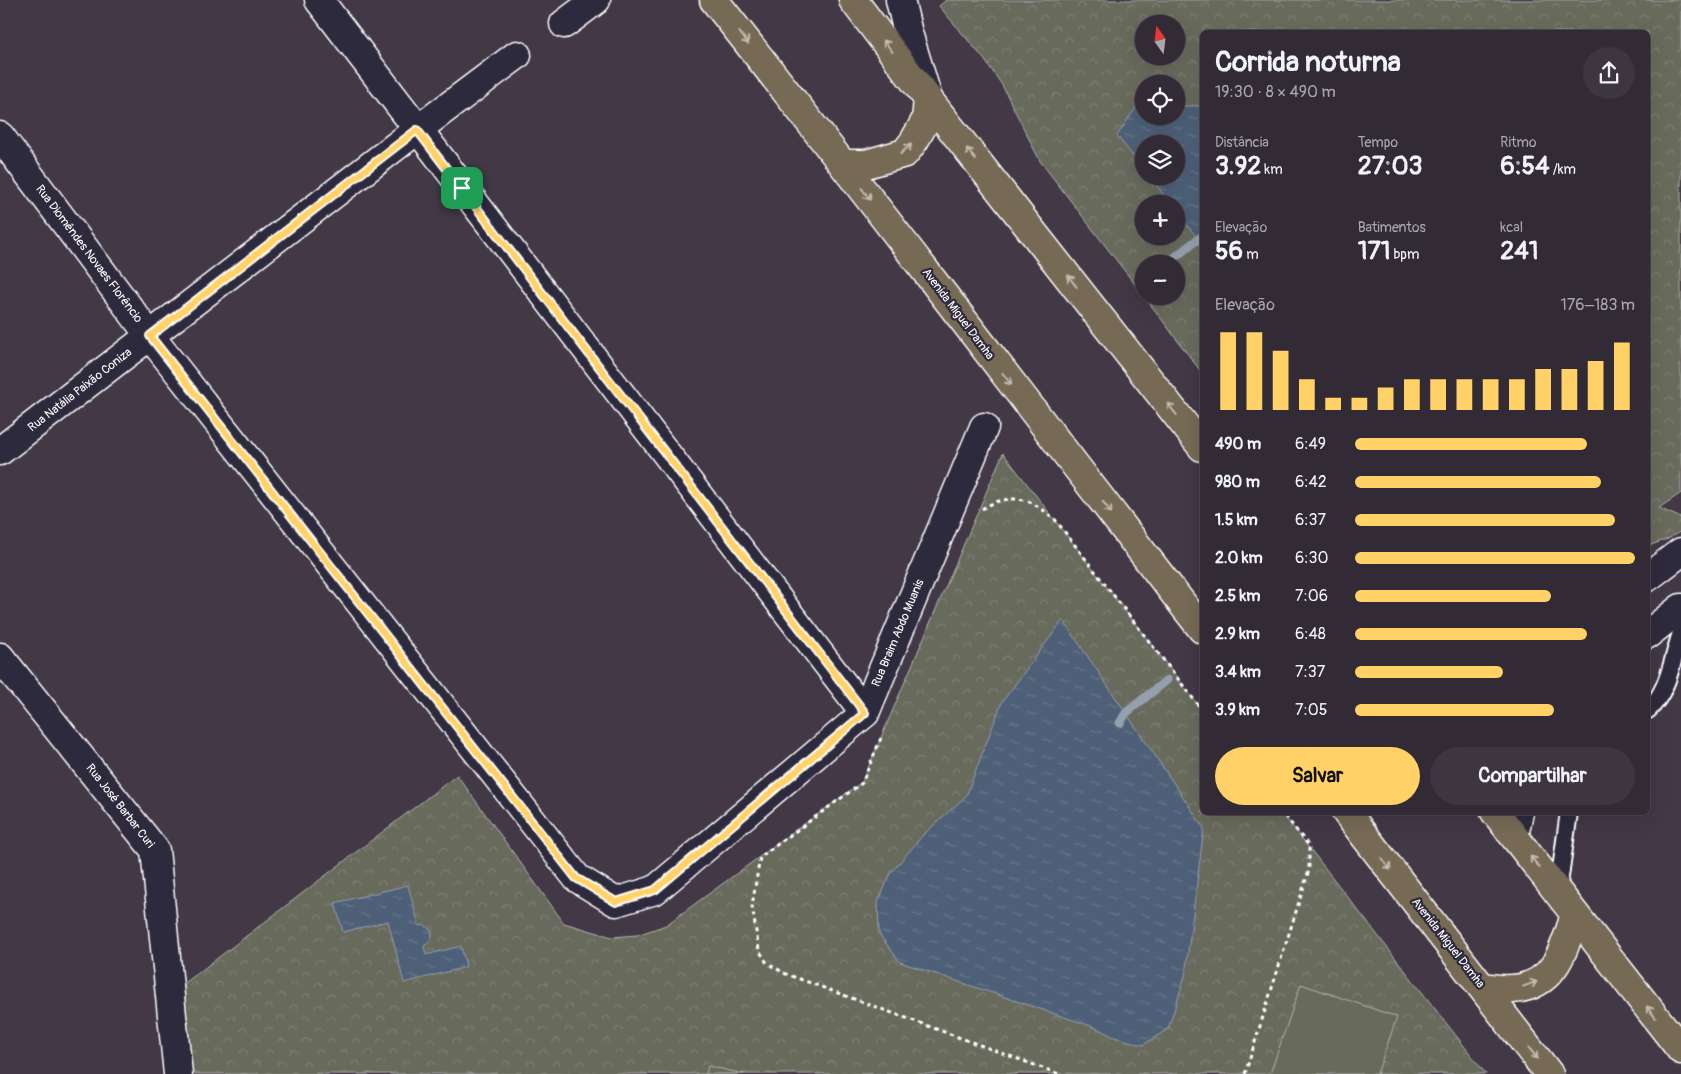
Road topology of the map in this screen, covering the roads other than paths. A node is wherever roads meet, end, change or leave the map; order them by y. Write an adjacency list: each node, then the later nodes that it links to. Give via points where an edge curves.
1 (319, 0): 9 (street)
2 (596, 0): 6 (street)
3 (714, 0): 11 (main road, Avenida Miguel Damha, one-way to 11)
4 (853, 0): 8 (main road, one-way to 4)
5 (900, 0): 8 (street)
6 (564, 24)
7 (517, 55): 9 (street, Rua Natália Paixão Coniza)
8 (928, 99): 11 (main road, one-way to 8, via 866,164 905,153 926,120); 14 (main road, one-way to 8)
9 (417, 130): 12 (street, Rua Natália Paixão Coniza); 25 (street)
10 (0, 136): 12 (street, Rua Diomêndes Novaes Florêncio)
11 (844, 164): 20 (main road, Avenida Miguel Damha, one-way to 20)
12 (150, 336): 15 (street, Rua Natália Paixão Coniza); 31 (street, Rua Diomêndes Novaes Florêncio, via 576,878)
13 (984, 427): 25 (street, Rua Braim Abdo Muanis)
14 (1200, 444)
15 (0, 451)
16 (1679, 557): 17 (lane); 18 (street)
17 (1650, 560)
18 (1650, 575)
19 (1681, 608): 21 (street)
20 (1200, 626)
21 (1650, 632)
22 (1681, 633): 24 (lane, via 1668,680)
23 (0, 657): 35 (street, Rua José Barbar Curi, via 155,850)
24 (1650, 708)
25 (865, 713): 31 (street, Rua Braim Abdo Muanis, via 655,890)
26 (1348, 815): 33 (main road, Avenida Miguel Damha, one-way to 33)
27 (1500, 815): 29 (main road)
28 (1570, 815): 30 (lane)
29 (1517, 824): 30 (main road, one-way to 29)
30 (1558, 891): 32 (main road)
31 (616, 902)
32 (1575, 915): 33 (main road, one-way to 32, via 1514,989 1535,984 1552,970 1562,954); 34 (main road, one-way to 32)
33 (1482, 987): 36 (main road, Avenida Miguel Damha, one-way to 36)
34 (1681, 1050)
35 (178, 1074)
36 (1549, 1074)

